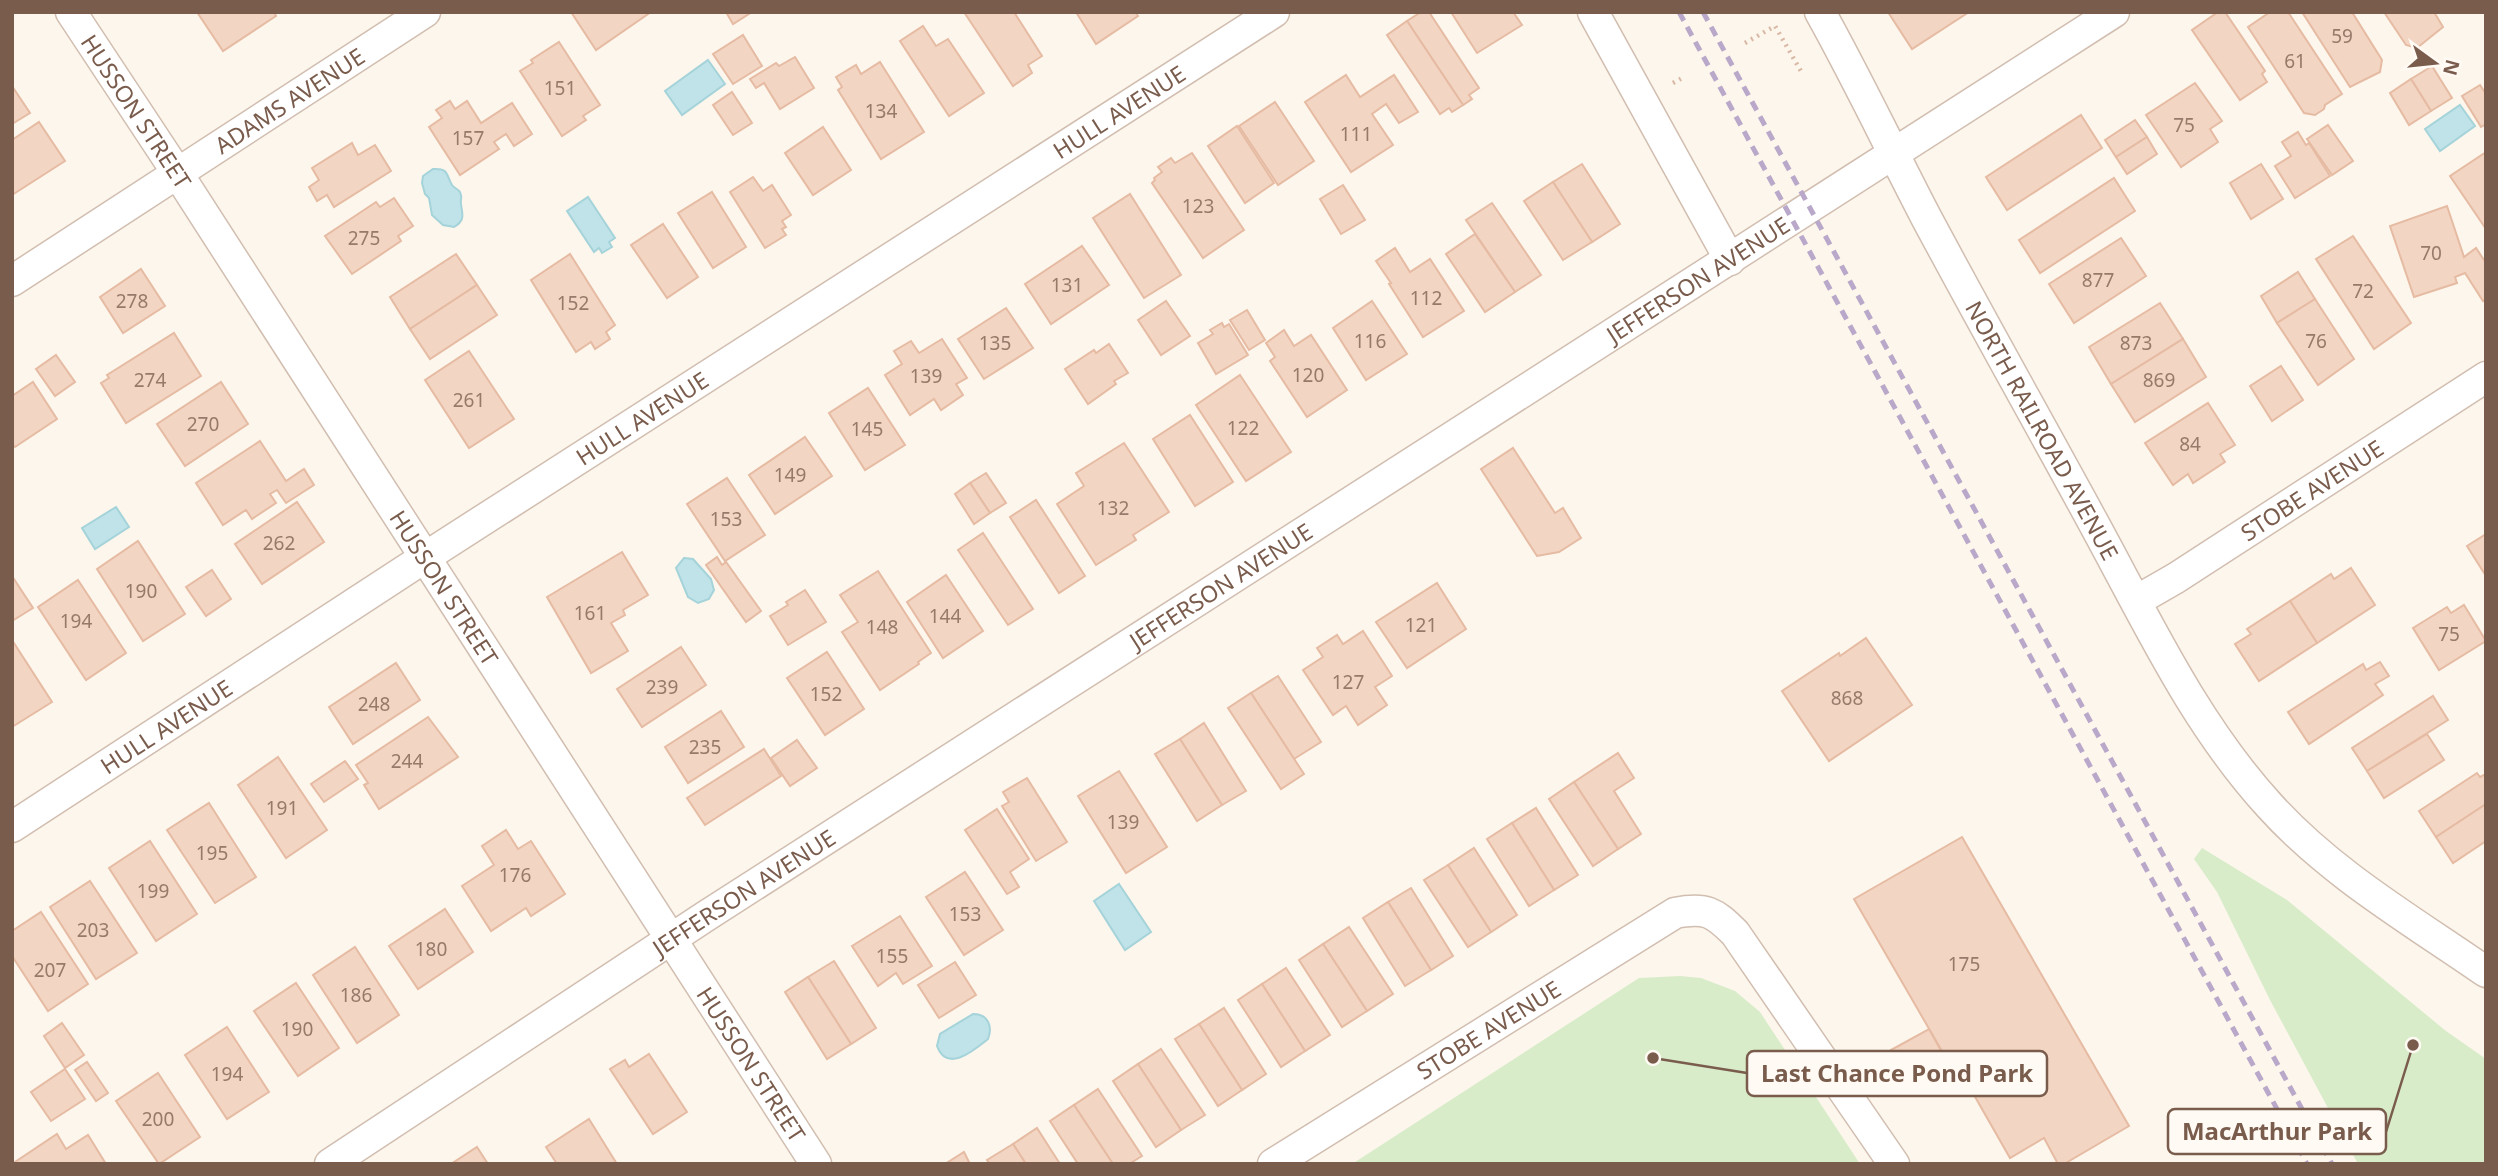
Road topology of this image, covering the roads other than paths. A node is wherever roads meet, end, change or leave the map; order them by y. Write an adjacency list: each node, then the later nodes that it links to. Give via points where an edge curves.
1 (71, 12): 8 (street, HUSSON STREET)
2 (425, 12): 8 (street, ADAMS AVENUE)
3 (1274, 12): 12 (street, HULL AVENUE)
4 (1592, 12): 9 (street)
5 (1820, 12): 7 (street, NORTH RAILROAD AVENUE)
6 (2114, 12): 7 (street, JEFFERSON AVENUE)
7 (1895, 155): 9 (street, JEFFERSON AVENUE); 13 (street, NORTH RAILROAD AVENUE)
8 (178, 174): 10 (street, ADAMS AVENUE); 12 (street, HUSSON STREET)
9 (1730, 260): 15 (street, JEFFERSON AVENUE)
10 (12, 281)
11 (2486, 377): 13 (street, STOBE AVENUE)
12 (424, 558): 14 (street, HULL AVENUE); 15 (street, HUSSON STREET)
13 (2136, 601): 16 (street, NORTH RAILROAD AVENUE, via 2198,712 2269,806 2349,877)
14 (12, 827)
15 (672, 938): 17 (street, JEFFERSON AVENUE); 18 (street, HUSSON STREET)
16 (2483, 967)
17 (330, 1164)
18 (816, 1164)
19 (1273, 1164): 20 (street, STOBE AVENUE, via 1675,913 1692,910 1709,911 1735,933)
20 (1894, 1164)

